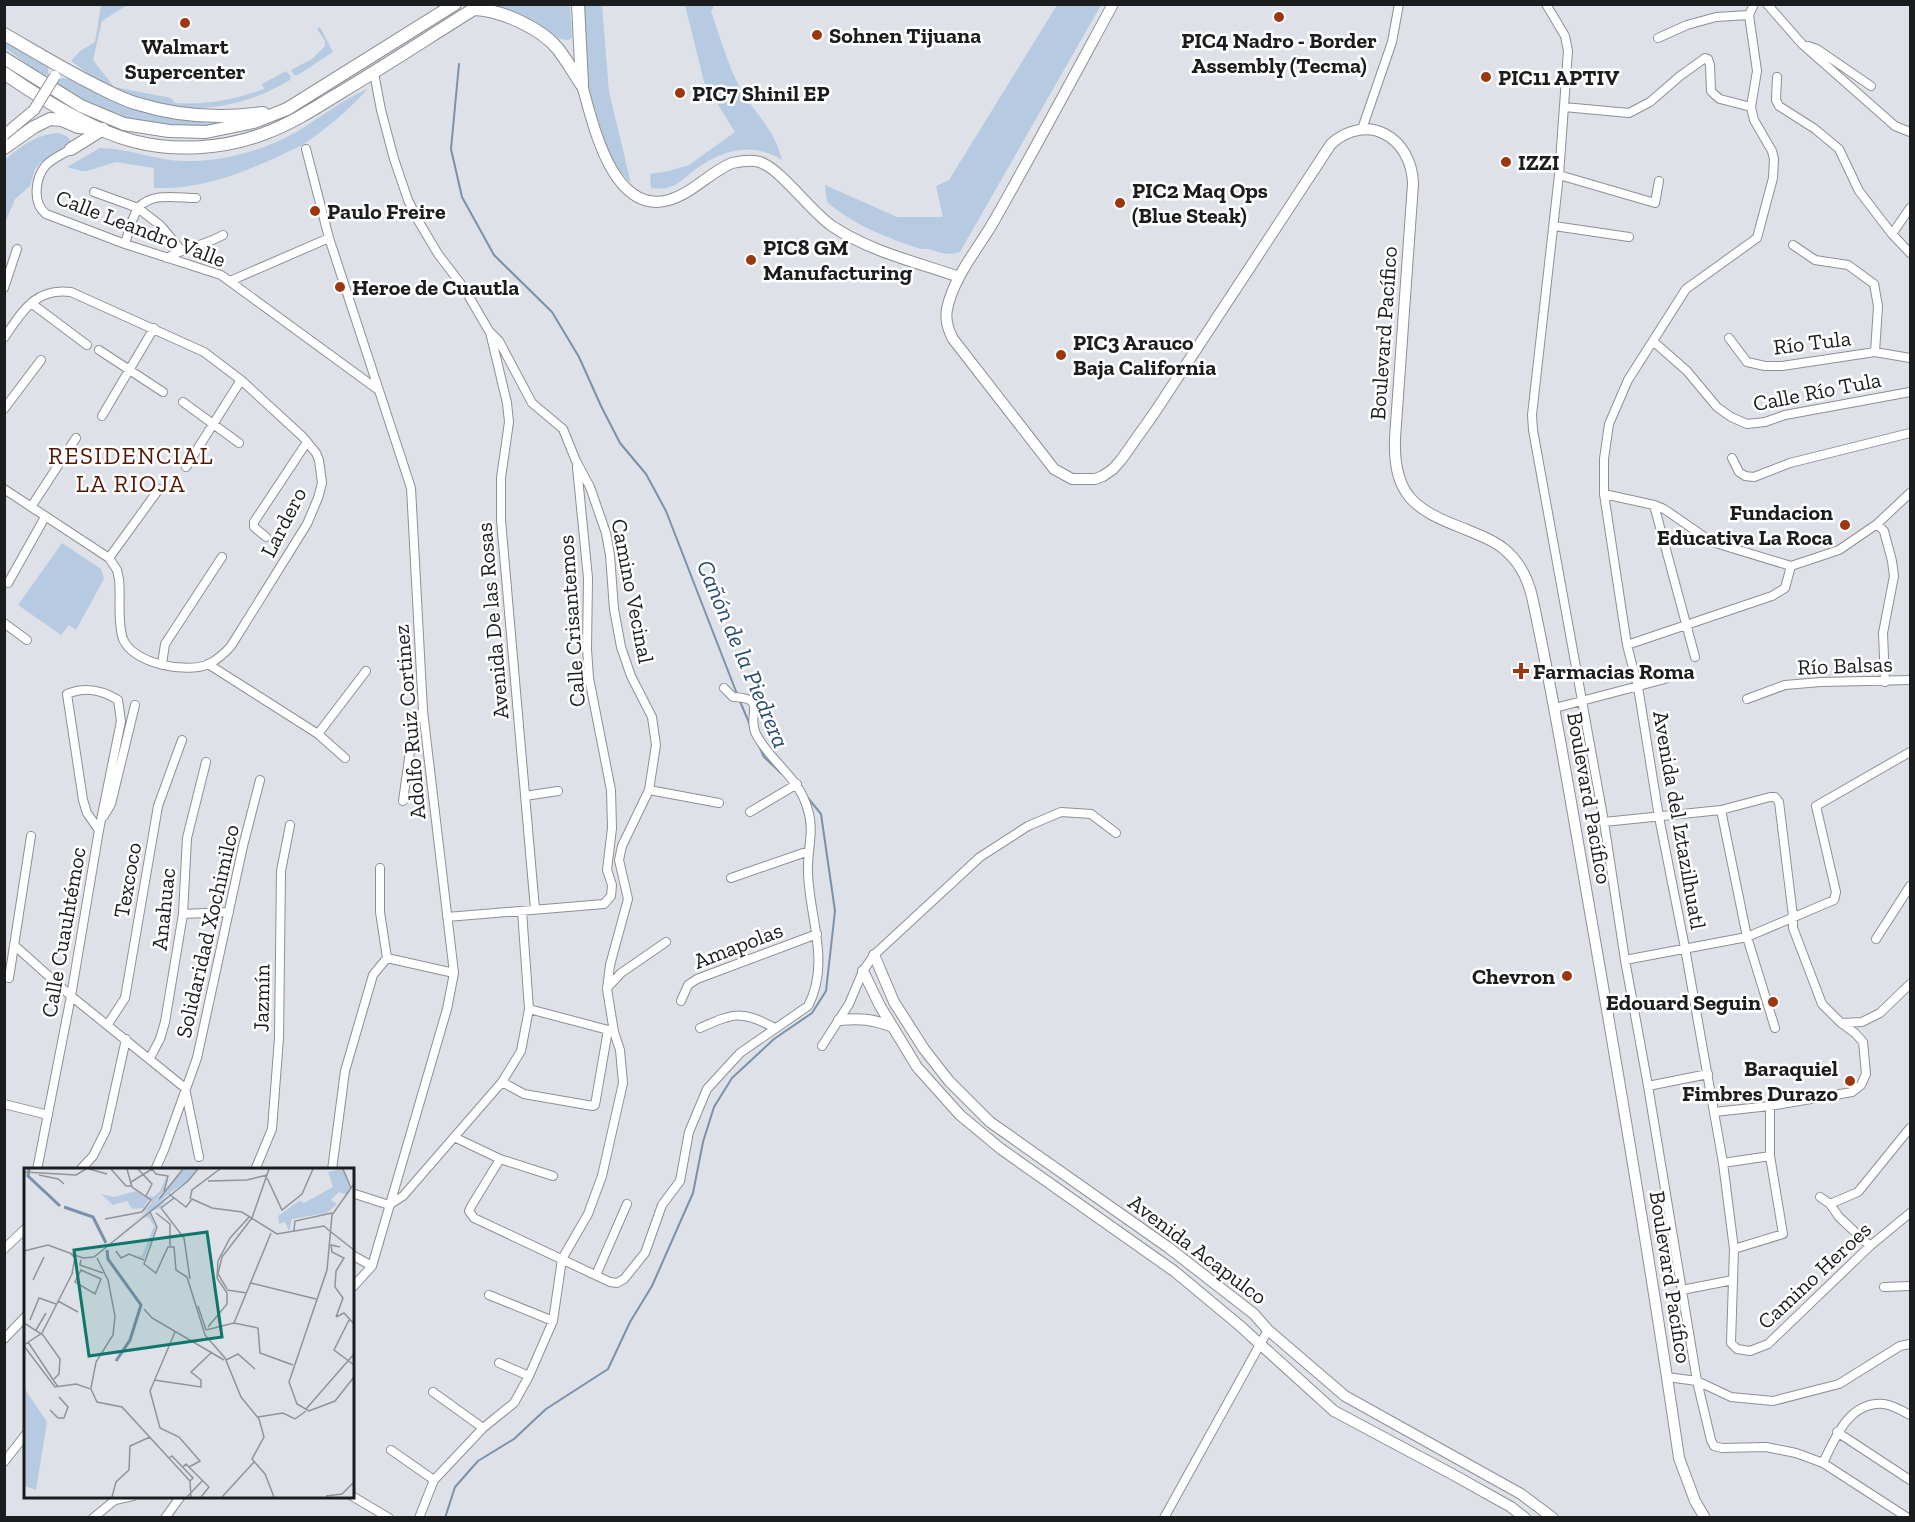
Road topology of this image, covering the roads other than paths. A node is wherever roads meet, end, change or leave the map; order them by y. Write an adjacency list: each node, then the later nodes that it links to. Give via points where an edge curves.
1 (455, 4): 23 (highway)
2 (578, 4): 19 (highway)
3 (1113, 4): 50 (main road, via 994,222)
4 (1399, 4): 27 (street, via 1392,42)
5 (1557, 4): 9 (street)
6 (1754, 4): 10 (street)
7 (1767, 4): 13 (street)
8 (478, 7): 16 (highway); 19 (highway, via 519,21 549,39)
9 (1548, 8): 22 (street, via 1565,36 1568,51)
10 (1749, 15): 12 (street, via 1716,16); 21 (street, via 1757,71)
11 (4, 34): 15 (highway)
12 (1658, 38)
13 (1802, 44): 20 (street); 28 (street, via 1895,126)
14 (4, 58): 23 (highway, via 81,106 144,129 206,132 254,122)
15 (56, 71): 23 (highway, via 133,103 197,116); 25 (main road, bridge, via 27,111); 29 (main road, bridge, via 34,110)
16 (374, 72): 26 (highway, via 286,124 239,141 172,147 130,140); 55 (street, Camino Vecinal, via 387,136 408,200 438,255 464,288)
17 (4, 73): 26 (highway)
18 (1777, 77): 40 (street, via 1779,106 1839,149 1858,190)
19 (582, 85): 50 (main road, via 605,158 622,186 636,196 669,200 732,163 762,163 830,225 854,239)
20 (1871, 86)
21 (1751, 107): 22 (street, via 1714,95 1710,65 1705,58 1650,102 1629,113); 58 (street, Avenida del Iztazilhuatl, via 1774,159 1773,177 1756,238 1686,290)
22 (1564, 108): 33 (street)
23 (287, 109)
24 (72, 125): 26 (highway); 30 (highway, via 50,119); 31 (highway, via 78,133)
25 (4, 129)
26 (102, 129): 31 (highway)
27 (1362, 129): 50 (main road, via 1344,134 1331,144 1122,460 1095,479 1072,478 1054,469 953,339 946,321 947,309); 110 (main road, Boulevard Pacífico, via 1373,129 1395,141 1407,154 1413,171 1395,438 1400,480 1419,508 1487,538 1505,549 1522,568 1532,597)
28 (1911, 132)
29 (4, 135)
30 (4, 148)
31 (71, 149): 44 (street, Calle Leandro Valle, via 45,167 38,184 38,206 54,219)
32 (306, 149): 43 (street, Adolfo Ruiz Cortinez)
33 (1559, 176): 34 (street, via 1655,203); 39 (street)
34 (1659, 181)
35 (94, 192): 37 (street)
36 (196, 198): 37 (street, via 155,198)
37 (138, 207): 44 (street); 47 (street)
38 (1911, 208): 40 (street)
39 (1554, 226): 42 (street); 108 (street, via 1532,415)
40 (1892, 234): 48 (street)
41 (223, 235): 47 (street, via 207,244)
42 (1629, 237)
43 (329, 238): 51 (street); 66 (street, Adolfo Ruiz Cortinez)
44 (125, 244): 49 (street, Calle Leandro Valle)
45 (1793, 244): 61 (street, Río Tula, via 1815,260 1848,265 1874,284 1878,306)
46 (17, 249): 52 (street)
47 (181, 250): 49 (street)
48 (1911, 254)
49 (167, 258): 51 (street, Calle Leandro Valle, via 213,271)
50 (959, 277)
51 (230, 281): 66 (street, Calle Leandro Valle)
52 (4, 288)
53 (31, 303): 54 (street, Lardero, via 49,293 71,292); 56 (street, Lardero); 59 (street)
54 (154, 328): 64 (street); 65 (street, Lardero, via 204,352)
55 (489, 331): 79 (street, Camino Vecinal, via 499,341 532,403 563,429); 121 (street, Avenida De las Rosas, via 509,422 501,478 501,520)
56 (4, 338)
57 (1729, 338): 61 (street, Río Tula, via 1747,362 1765,366)
58 (1654, 342): 68 (street, Calle Río Tula, via 1687,371 1717,407 1747,424); 84 (street, Avenida del Iztazilhuatl, via 1628,380 1609,423)
59 (87, 345)
60 (99, 350): 64 (street)
61 (1875, 352): 62 (street, Río Tula)
62 (1911, 358)
63 (41, 360): 69 (street)
64 (129, 370): 67 (street); 72 (street)
65 (241, 380): 73 (street); 77 (street, Lardero)
66 (377, 389): 111 (street, Adolfo Ruiz Cortinez, via 411,488)
67 (163, 392)
68 (1911, 392)
69 (7, 397): 71 (street)
70 (183, 402): 73 (street)
71 (4, 409)
72 (102, 416)
73 (213, 424): 76 (street); 80 (street)
74 (1911, 433): 78 (street, via 1790,463 1754,477 1739,472)
75 (76, 438): 86 (street)
76 (239, 442)
77 (307, 442): 89 (street, via 254,522 254,527); 100 (street, Lardero, via 319,460 322,483 307,524 231,646)
78 (1732, 458)
79 (576, 461): 119 (street, Camino Vecinal, via 606,533 621,647 655,730); 137 (street, Calle Crisantemos, via 588,578 589,678 610,790 612,828 607,870 612,885 611,896 604,904)
80 (186, 467)
81 (159, 489): 91 (street)
82 (5, 490): 86 (street)
83 (1911, 493): 88 (street)
84 (1604, 495): 85 (street); 97 (street, Avenida del Iztazilhuatl)
85 (1654, 505): 92 (street, via 1712,542); 95 (street)
86 (31, 507): 87 (street)
87 (45, 517): 91 (street); 93 (street)
88 (1877, 524): 92 (street, via 1839,549); 104 (street, via 1884,531 1894,576 1883,633)
89 (266, 537)
90 (222, 557): 99 (street, via 165,644)
91 (109, 558): 99 (street, via 119,579 123,638 142,659)
92 (1791, 566): 95 (street, via 1785,588 1772,596)
93 (8, 583)
94 (4, 623): 96 (street)
95 (1686, 626): 97 (street); 98 (street)
96 (27, 639)
97 (1627, 645): 105 (street, Avenida del Iztazilhuatl)
98 (1695, 657)
99 (162, 664): 100 (street)
100 (208, 664): 112 (street)
101 (366, 671): 112 (street)
102 (1665, 679): 105 (street)
103 (1911, 680): 104 (street, Río Balsas)
104 (1885, 682): 107 (street, Río Balsas, via 1785,685)
105 (1638, 687): 108 (street); 126 (street, Avenida del Iztazilhuatl)
106 (724, 688): 118 (street, via 733,697 752,701 754,731)
107 (1747, 699)
108 (1582, 702): 110 (street); 128 (street)
109 (135, 705): 127 (street, via 111,804)
110 (1555, 708): 220 (main road, Boulevard Pacífico)
111 (423, 711): 122 (street, via 414,723); 142 (street, Adolfo Ruiz Cortinez)
112 (318, 734): 115 (street)
113 (182, 740): 162 (street, Texcoco, via 158,806 125,998)
114 (1911, 752): 141 (street, via 1816,806 1836,892 1834,900)
115 (345, 758)
116 (206, 762): 140 (street, Anahuac, via 187,838)
117 (260, 780): 139 (street, Solidaridad Xochimilco)
118 (797, 784): 125 (street); 133 (street, via 810,819)
119 (649, 790): 123 (street); 156 (street, Camino Vecinal, via 622,846 620,860 628,899)
120 (558, 791): 121 (street)
121 (525, 796): 137 (street, Avenida De las Rosas)
122 (403, 801)
123 (718, 803)
124 (1721, 810): 126 (street); 141 (street, via 1770,797 1779,802); 144 (street)
125 (750, 812)
126 (1659, 817): 128 (street); 148 (street, Avenida del Iztazilhuatl)
127 (102, 819): 130 (street, Calle Cuauhtémoc); 130 (street, Calle Cuauhtémoc, via 121,721 118,700 106,692 77,690 68,694 83,800)
128 (1604, 822): 151 (street)
129 (290, 825): 188 (street, Jazmín, via 281,871 279,1038 272,1129)
130 (99, 830): 157 (street, Calle Cuauhtémoc)
131 (1116, 833): 149 (street, via 1091,814 1061,812 1028,826 980,857)
132 (31, 836): 147 (street)
133 (809, 851): 135 (street); 143 (street, via 808,872)
134 (380, 868): 150 (street, via 380,912)
135 (731, 878)
136 (1911, 886): 145 (street)
137 (536, 909): 138 (street)
138 (522, 910): 142 (street); 159 (street)
139 (229, 912): 140 (street); 174 (street, Solidaridad Xochimilco, via 197,1058)
140 (183, 914): 170 (street, Anahuac, via 165,1022)
141 (1793, 916): 144 (street); 161 (street, via 1793,928 1822,1004)
142 (447, 917): 153 (street, Adolfo Ruiz Cortinez)
143 (817, 934): 158 (street, Amapolas, via 697,978); 165 (street, via 818,975 813,998 808,1006)
144 (1747, 937): 148 (street); 166 (street)
145 (1876, 939)
146 (666, 942): 156 (street, via 621,973)
147 (14, 945): 154 (street); 157 (street)
148 (1685, 948): 151 (street); 171 (street, Avenida del Iztazilhuatl)
149 (874, 955): 152 (street); 213 (main road, Avenida Acapulco, via 894,1002 924,1049 975,1108 1169,1248 1254,1314)
150 (387, 958): 153 (street); 189 (street, via 374,975 345,1071)
151 (1625, 960): 173 (street)
152 (863, 971): 160 (street); 163 (main road, Avenida Acapulco)
153 (454, 973): 195 (street, Adolfo Ruiz Cortinez)
154 (9, 978)
155 (1911, 984): 161 (street, via 1880,1013 1862,1022)
156 (607, 989): 167 (street, Camino Vecinal)
157 (71, 996): 162 (street); 178 (street, Calle Cuauhtémoc)
158 (681, 1001)
159 (529, 1010): 167 (street); 172 (street, via 521,1051)
160 (839, 1020): 163 (main road, via 872,1019); 169 (street)
161 (1841, 1023): 176 (street, via 1863,1042 1866,1074 1861,1086 1852,1092)
162 (108, 1024): 168 (street)
163 (893, 1027): 215 (main road, Avenida Acapulco, via 917,1067 960,1115 1001,1149 1174,1271)
164 (700, 1028): 165 (street, via 730,1015 754,1017)
165 (775, 1028): 204 (street, via 740,1053 707,1089 689,1132 680,1180 662,1205 645,1253 617,1283)
166 (1775, 1028)
167 (611, 1031): 172 (street, via 593,1106 524,1094); 202 (street, Camino Vecinal, via 620,1050 623,1083 588,1214)
168 (126, 1039): 170 (street); 186 (street, via 106,1130)
169 (822, 1046)
170 (150, 1058): 174 (street)
171 (1708, 1074): 173 (street); 177 (street, Avenida del Iztazilhuatl)
172 (502, 1082): 180 (street)
173 (1648, 1086): 209 (street)
174 (185, 1088): 181 (street); 187 (street, Solidaridad Xochimilco)
175 (4, 1104): 178 (street)
176 (1770, 1106): 177 (street); 182 (street)
177 (1714, 1112): 184 (street, Avenida del Iztazilhuatl)
178 (48, 1115): 185 (street, Calle Cuauhtémoc)
179 (1911, 1128): 194 (street, via 1858,1192)
180 (454, 1137): 183 (street); 195 (street, via 403,1196)
181 (199, 1156)
182 (1770, 1156): 184 (street); 200 (street, via 1784,1234)
183 (500, 1160): 190 (street); 202 (street, via 472,1205 474,1218)
184 (1723, 1163): 200 (street, Avenida del Iztazilhuatl)
185 (37, 1168)
186 (82, 1168)
187 (156, 1168)
188 (256, 1168)
189 (332, 1168)
190 (553, 1176)
191 (354, 1194): 195 (street)
192 (1820, 1197): 194 (street)
193 (627, 1204): 204 (street)
194 (1830, 1204): 198 (street)
195 (389, 1205): 203 (street, Adolfo Ruiz Cortinez)
196 (1911, 1213): 198 (street, Camino Heroes)
197 (24, 1229): 199 (street)
198 (1869, 1246): 217 (street, Camino Heroes, via 1768,1344 1749,1351)
199 (4, 1249)
200 (1734, 1249): 205 (street, Avenida del Iztazilhuatl)
201 (354, 1256): 203 (street)
202 (562, 1259): 204 (street); 212 (street, Camino Vecinal)
203 (372, 1266): 206 (street, Adolfo Ruiz Cortinez)
204 (596, 1275)
205 (1733, 1280): 209 (street); 217 (street, Avenida del Iztazilhuatl, via 1731,1343)
206 (354, 1286)
207 (1911, 1286): 208 (street)
208 (1884, 1287)
209 (1682, 1290): 221 (street)
210 (489, 1295): 212 (street)
211 (24, 1318): 214 (street)
212 (554, 1321): 219 (street, Camino Vecinal)
213 (1268, 1330): 215 (street); 241 (main road, Avenida Acapulco, via 1345,1396 1521,1494)
214 (4, 1339)
215 (1260, 1344): 239 (street); 240 (main road, Avenida Acapulco, via 1334,1411)
216 (1911, 1344): 221 (street, via 1900,1346 1839,1384 1773,1401 1731,1397)
217 (1737, 1349)
218 (499, 1363): 219 (street)
219 (529, 1376): 224 (street, Camino Vecinal, via 514,1402)
220 (1667, 1377): 221 (street); 242 (main road, Boulevard Pacífico, via 1679,1458)
221 (1697, 1381): 229 (street, via 1714,1446 1766,1447)
222 (433, 1392): 224 (street)
223 (1911, 1415): 225 (street, via 1886,1404 1869,1405 1850,1416)
224 (483, 1428): 230 (street, Camino Vecinal)
225 (1837, 1432): 229 (street); 231 (street)
226 (24, 1437): 228 (street)
227 (391, 1450): 230 (street)
228 (4, 1462)
229 (1823, 1463): 243 (street)
230 (434, 1480): 238 (street, Camino Vecinal)
231 (1911, 1480)
232 (354, 1497): 237 (street)
233 (127, 1498): 235 (street, via 115,1500)
234 (180, 1498): 236 (street)
235 (93, 1518)
236 (165, 1518)
237 (389, 1518)
238 (419, 1518)
239 (1164, 1518)
240 (1525, 1518)
241 (1553, 1518)
242 (1705, 1518)
243 (1908, 1518)

